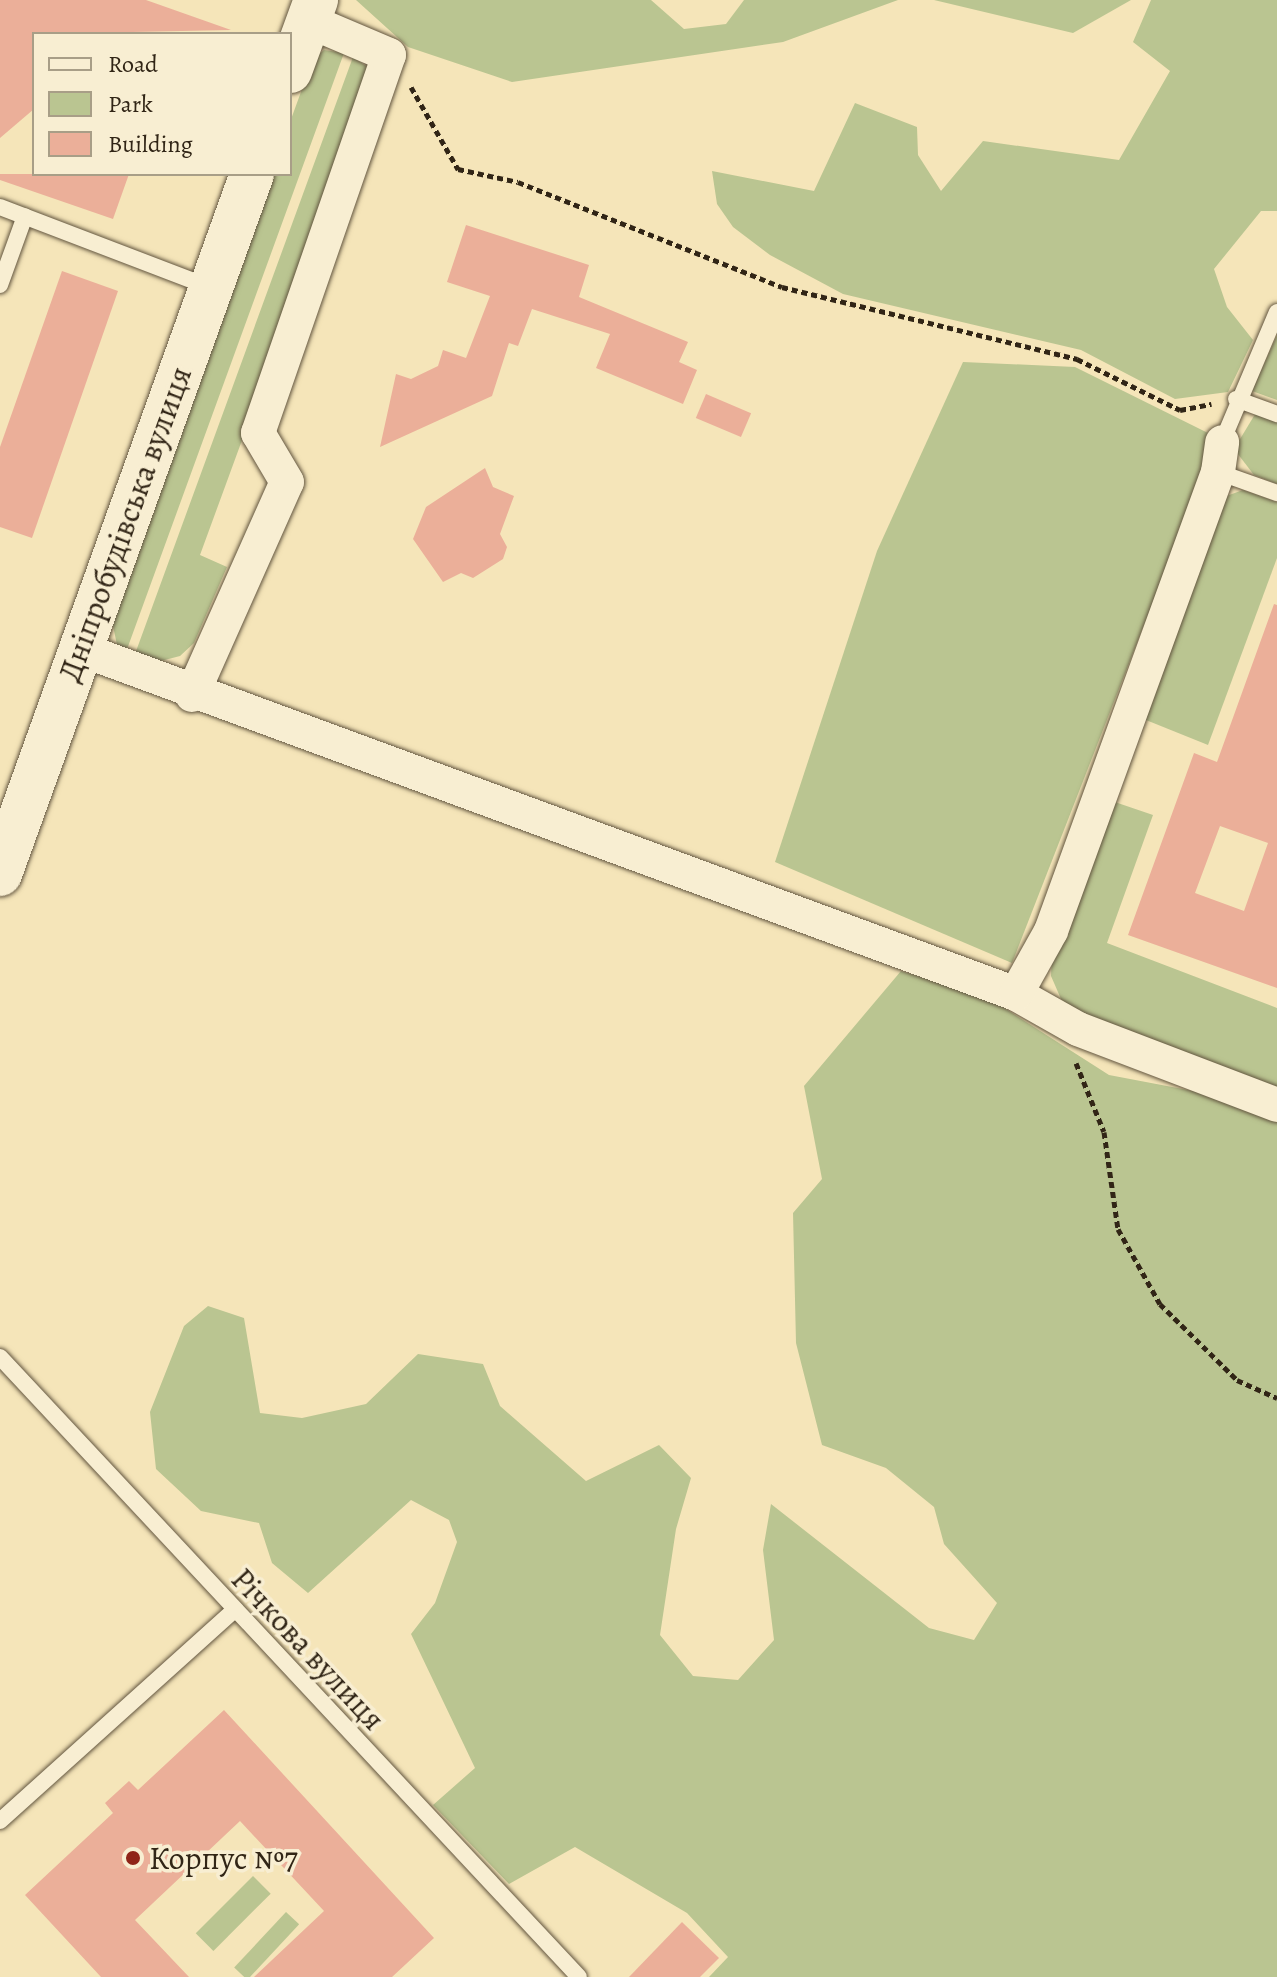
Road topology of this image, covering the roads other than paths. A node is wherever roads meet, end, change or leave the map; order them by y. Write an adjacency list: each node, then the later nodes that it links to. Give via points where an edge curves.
1 (312, 10): 2 (street); 14 (street, via 389,55 258,433 287,482)
2 (292, 65)
3 (251, 176): 7 (street, Дніпробудівська вулиця)
4 (0, 207): 5 (lane)
5 (25, 216): 6 (lane); 7 (lane)
6 (0, 285)
7 (210, 288): 13 (street, Дніпробудівська вулиця)
8 (1277, 312): 9 (lane)
9 (1236, 399): 10 (lane); 11 (lane)
10 (1277, 414)
11 (1220, 457): 12 (lane); 16 (street, via 1051,931)
12 (1277, 493)
13 (80, 649): 14 (street); 15 (street, Дніпробудівська вулиця)
14 (192, 695): 16 (street)
15 (0, 874)
16 (1016, 994): 17 (street, via 1078,1029)
17 (1277, 1105)
18 (0, 1357): 19 (lane, Річкова вулиця)
19 (234, 1610): 20 (lane); 21 (lane, Річкова вулиця)
20 (0, 1821)
21 (579, 1977)

